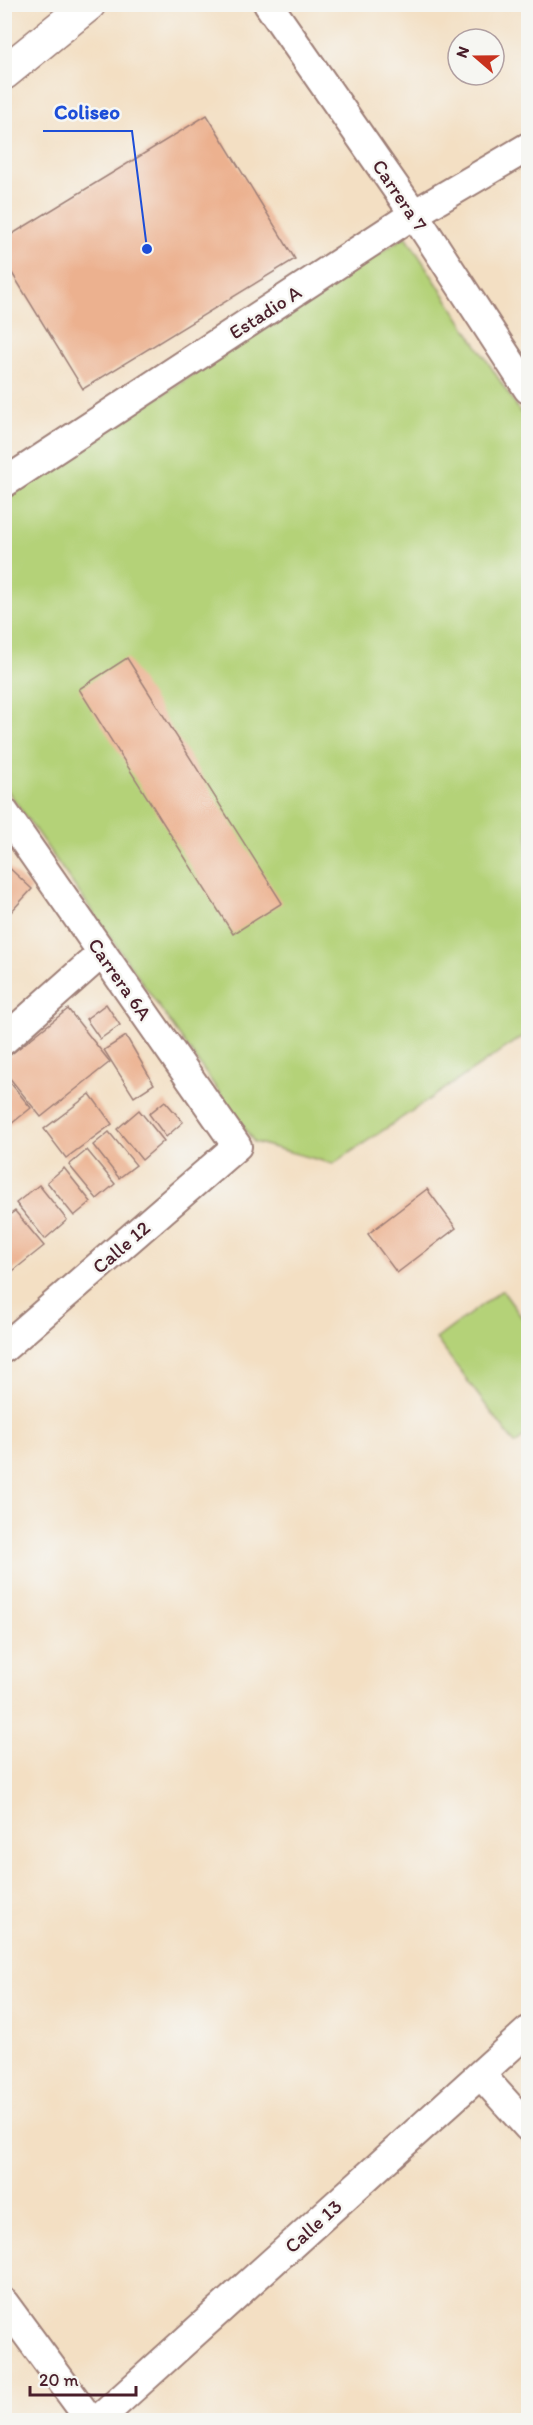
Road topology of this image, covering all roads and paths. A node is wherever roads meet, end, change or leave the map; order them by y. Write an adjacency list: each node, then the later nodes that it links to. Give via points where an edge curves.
1 (89, 4): 3 (street)
2 (268, 4): 5 (street, Carrera 7)
3 (4, 73)
4 (528, 147): 5 (street, Estadio A)
5 (414, 214): 6 (street, Carrera 7); 7 (street, Estadio A)
6 (528, 389)
7 (4, 483)
8 (4, 812): 9 (street, Carrera 6A)
9 (102, 952): 10 (street); 11 (street, Carrera 6A)
10 (4, 1040)
11 (237, 1146): 12 (street, Calle 12)
12 (4, 1348)
13 (528, 2031): 14 (street, Calle 13)
14 (481, 2075): 15 (street); 18 (street, Calle 13)
15 (528, 2127)
16 (4, 2302): 17 (street)
17 (90, 2421)
18 (98, 2421)

